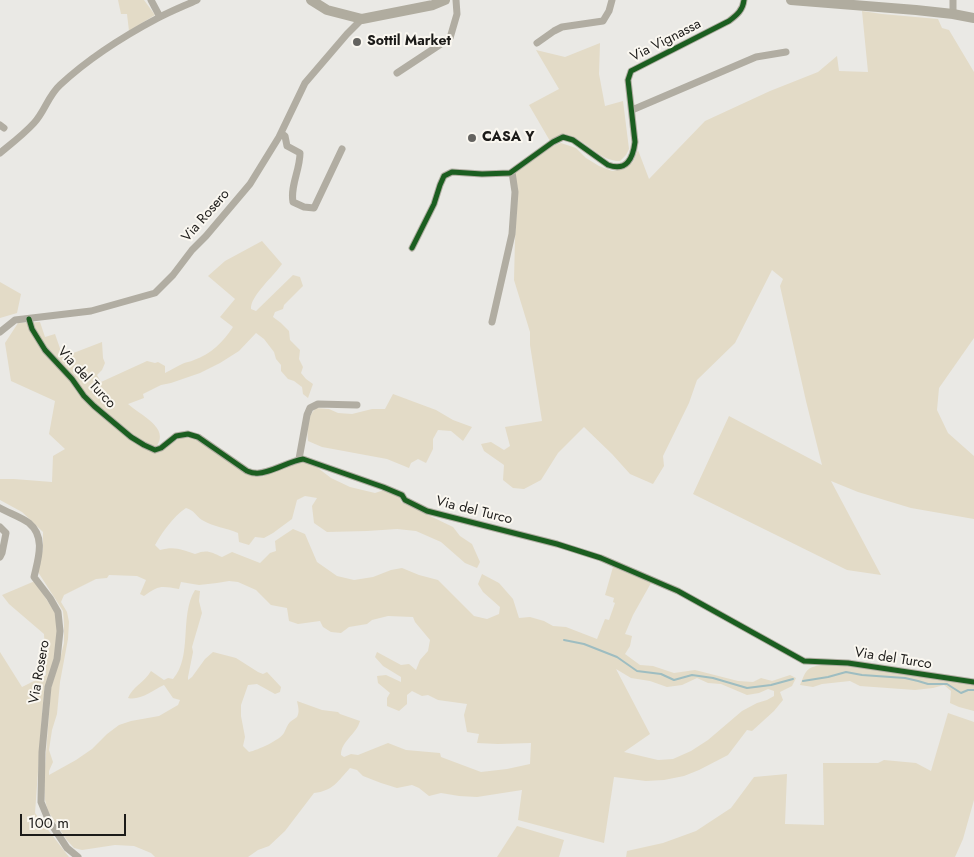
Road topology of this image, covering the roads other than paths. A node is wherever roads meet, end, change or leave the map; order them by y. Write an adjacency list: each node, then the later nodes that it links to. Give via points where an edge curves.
1 (151, 0): 11 (street)
2 (197, 0): 11 (street)
3 (311, 0): 13 (street, via 327,10)
4 (444, 0): 13 (street)
5 (456, 0): 16 (street, via 458,14 450,38)
6 (612, 0): 14 (street, via 603,21 562,27)
7 (744, 0): 17 (street, Via Vignassa, via 739,14 729,21 631,72 628,80)
8 (792, 0): 10 (street)
9 (953, 0): 10 (street)
10 (953, 14): 12 (street)
11 (160, 17): 20 (street, via 119,41 61,85 34,123)
12 (974, 18)
13 (362, 19): 18 (street, Via Rosero, via 305,83)
14 (537, 43)
15 (786, 52): 17 (street, via 756,57)
16 (397, 73)
17 (632, 110): 23 (street, Via Vignassa, via 634,152 630,161 621,166 608,165 574,140 563,137)
18 (281, 133): 21 (street, via 287,146 300,153 292,195 293,202 304,207 314,208); 25 (street, Via Rosero, via 250,184 155,293 91,311)
19 (10, 134): 20 (street)
20 (16, 139): 22 (street)
21 (342, 150)
22 (0, 154)
23 (512, 172): 24 (street, via 452,172 444,176); 26 (street, via 515,192 512,234)
24 (412, 248)
25 (29, 319): 27 (street, Via Rosero, via 15,320); 29 (street, Via del Turco, via 45,350 84,396 144,445 155,450 176,436 188,434 198,437 255,474)
26 (492, 322)
27 (0, 332)
28 (357, 405): 29 (street, via 318,404 310,408)
29 (299, 459): 33 (street, Via del Turco, via 383,487 427,511 601,558 678,591 804,661 848,663)
30 (0, 508): 34 (street, Via Rosero, via 30,524 39,537 34,576 58,612 60,631 57,659 48,687 41,802 67,848)
31 (0, 527): 32 (street, via 6,533)
32 (0, 557)
33 (974, 682)
34 (78, 857)

